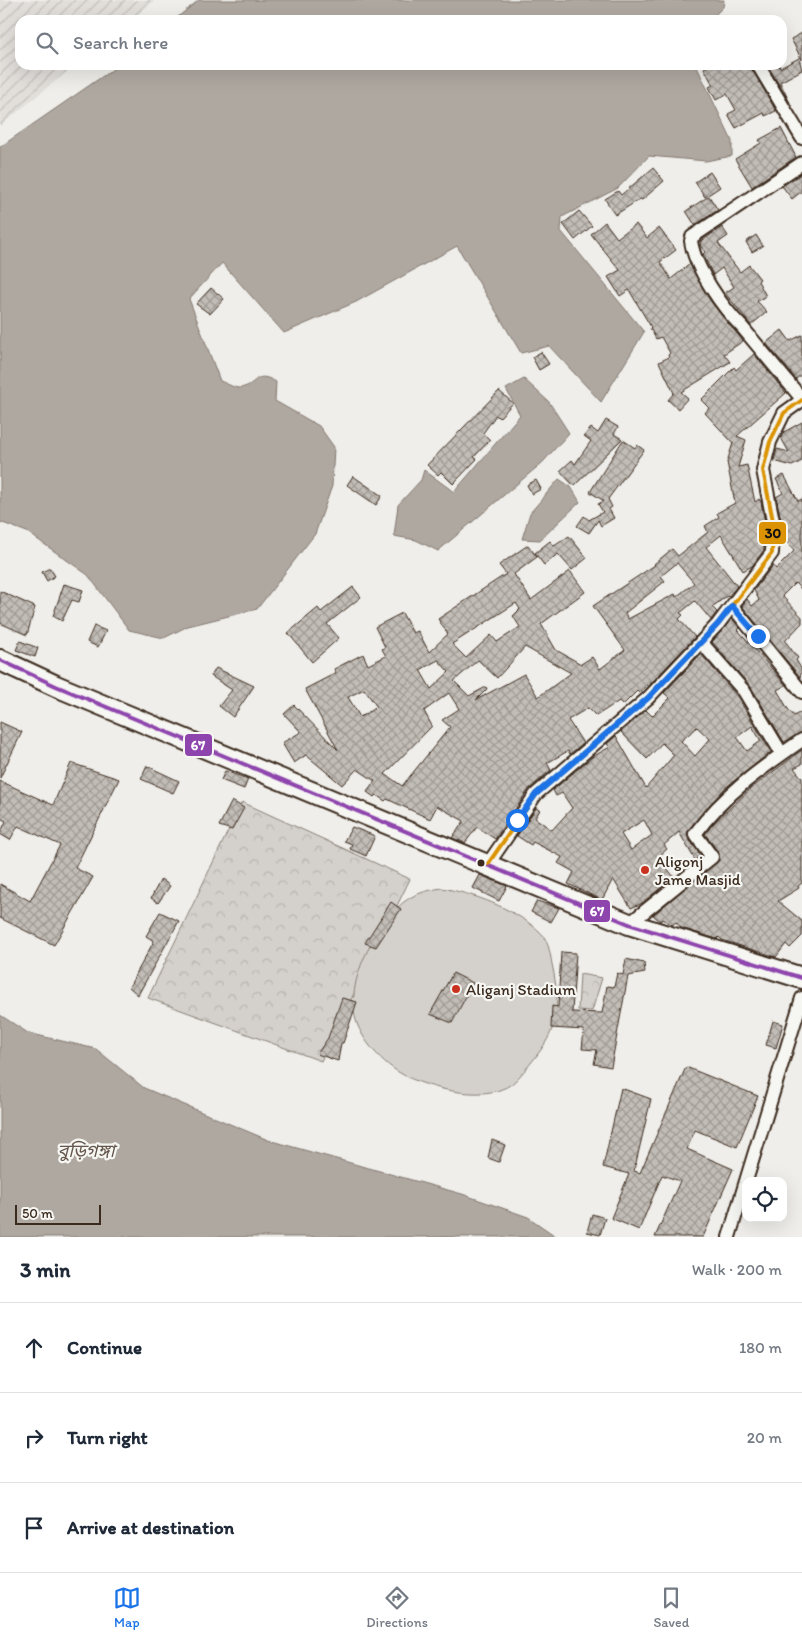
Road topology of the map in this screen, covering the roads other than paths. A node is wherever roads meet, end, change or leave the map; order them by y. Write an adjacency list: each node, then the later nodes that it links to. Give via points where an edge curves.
1 (761, 70): 2 (street)
2 (802, 138)
3 (802, 163): 4 (street, via 720,216 691,241 698,266 734,320)
4 (802, 400): 5 (street, via 784,412 770,442 763,470 773,521 772,553)
5 (732, 606): 6 (street); 8 (street)
6 (701, 642): 10 (street, via 744,690); 11 (street, via 648,698 536,794)
7 (0, 660): 11 (highway)
8 (802, 692)
9 (802, 740): 10 (street)
10 (782, 754): 12 (street, via 760,768 709,815 695,834 712,857)
11 (488, 864): 12 (highway)
12 (629, 924): 13 (highway)
13 (802, 978)
14 (802, 998): 15 (street)
15 (747, 1177)
16 (742, 1194): 17 (street)
17 (729, 1237)

